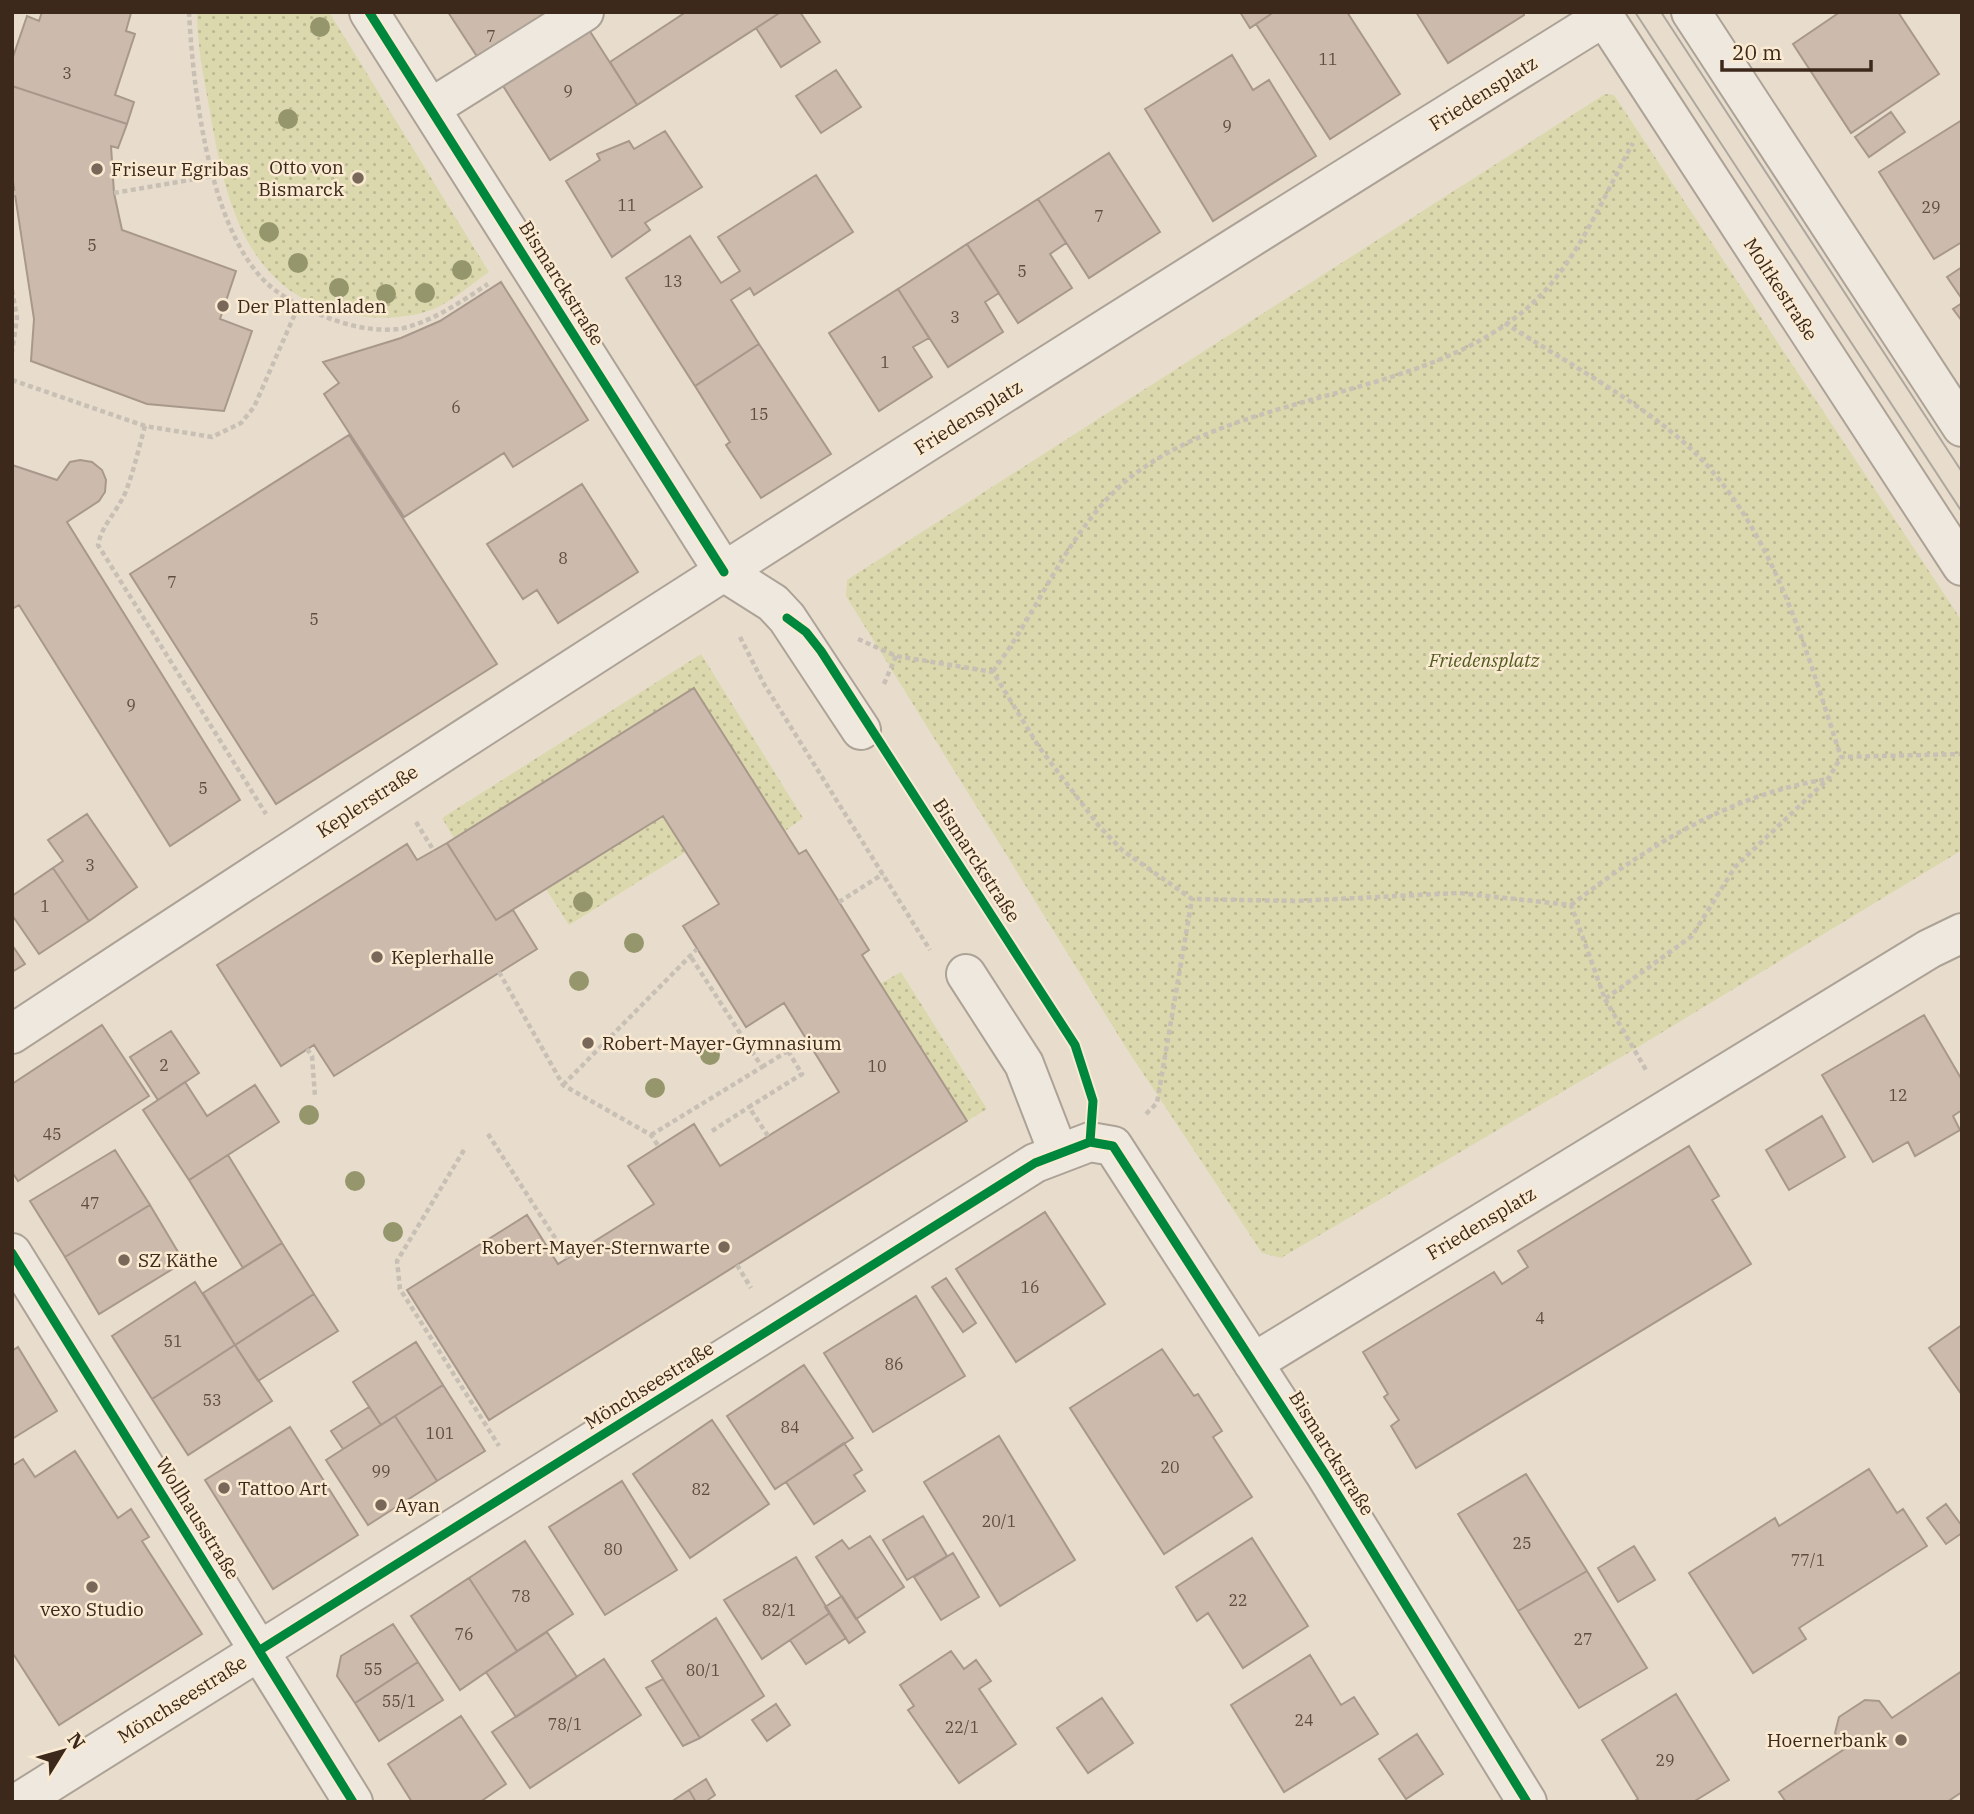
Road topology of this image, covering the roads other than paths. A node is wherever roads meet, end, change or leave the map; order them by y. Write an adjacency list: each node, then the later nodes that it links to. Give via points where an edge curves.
1 (369, 12): 5 (street, Bismarckstraße)
2 (584, 12): 5 (street)
3 (1691, 12): 6 (street)
4 (1602, 15): 7 (street, Moltkestraße); 8 (street, Friedensplatz)
5 (430, 108): 8 (street, Bismarckstraße)
6 (1962, 427)
7 (1962, 565)
8 (724, 572): 9 (street, via 773,603 787,618); 12 (street, Keplerstraße)
9 (861, 730)
10 (1962, 933): 15 (street, Friedensplatz)
11 (951, 968): 13 (street, Bismarckstraße)
12 (12, 1034)
13 (1087, 1147): 15 (street, Bismarckstraße); 16 (street, Mönchseestraße, via 1024,1170)
14 (12, 1253): 16 (street, Wollhausstraße)
15 (1254, 1363): 19 (street, Bismarckstraße)
16 (260, 1650): 17 (street, Mönchseestraße); 18 (street, Wollhausstraße)
17 (19, 1802)
18 (353, 1802)
19 (1527, 1802)

